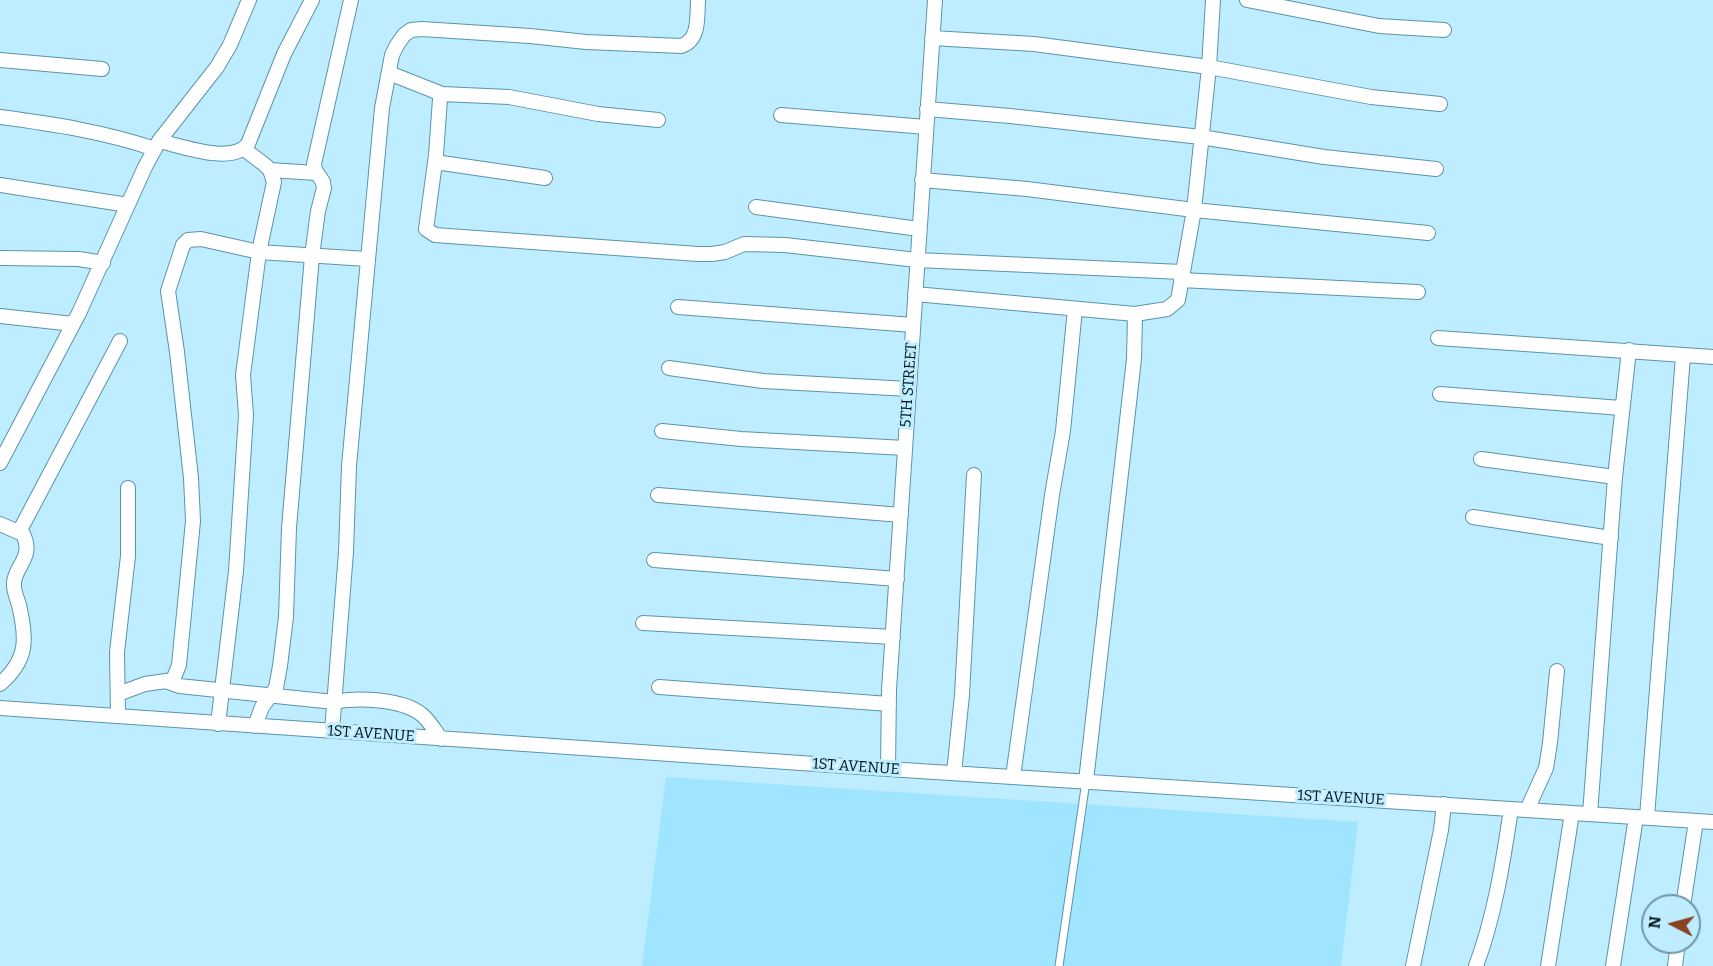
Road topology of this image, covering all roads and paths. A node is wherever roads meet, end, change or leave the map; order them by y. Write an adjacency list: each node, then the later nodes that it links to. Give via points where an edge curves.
1 (249, 0): 22 (street, via 218,66)
2 (312, 0): 23 (street, via 284,54)
3 (351, 0): 27 (street, via 314,164)
4 (698, 0): 13 (street, via 696,32 681,46 411,30 392,55)
5 (935, 0): 9 (street, 5TH STREET)
6 (1213, 0): 11 (street)
7 (1247, 0): 8 (street, via 1379,26)
8 (1444, 30)
9 (932, 38): 11 (street, via 1034,44); 16 (street, 5TH STREET)
10 (0, 60): 12 (street)
11 (1209, 67): 15 (street, via 1371,97); 21 (street)
12 (102, 69)
13 (389, 73): 14 (street); 39 (street)
14 (442, 94): 19 (street, via 509,97 598,114); 24 (street)
15 (1440, 104)
16 (927, 109): 20 (street, 5TH STREET); 21 (street)
17 (781, 115): 20 (street)
18 (0, 117): 22 (street)
19 (658, 120)
20 (926, 127): 29 (street, 5TH STREET)
21 (1201, 137): 26 (street); 33 (street)
22 (157, 145): 23 (street, via 230,154); 31 (street)
23 (244, 149): 25 (street)
24 (435, 162): 28 (street); 40 (street, via 425,226 432,234 712,254 744,244 785,245)
25 (270, 170): 27 (street); 36 (street, via 274,182)
26 (1436, 170)
27 (316, 173): 37 (street, via 324,188)
28 (545, 178)
29 (922, 180): 33 (street); 34 (street, 5TH STREET)
30 (0, 185): 31 (street)
31 (128, 205): 41 (street)
32 (756, 207): 34 (street)
33 (1194, 210): 35 (street); 42 (street)
34 (919, 229): 40 (street, 5TH STREET)
35 (1428, 233)
36 (259, 252): 37 (street); 78 (street, via 201,238 188,240 183,244 168,291 193,520 179,665 176,677); 81 (street, via 243,375 246,415 242,488)
37 (312, 256): 39 (street); 83 (street, via 289,528 286,617 278,683)
38 (0, 258): 41 (street)
39 (367, 259): 84 (street)
40 (917, 260): 42 (street); 44 (street, 5TH STREET)
41 (103, 263): 49 (street)
42 (1182, 276): 43 (street); 47 (street, via 1178,300 1167,309)
43 (1418, 292)
44 (915, 294): 46 (street); 50 (street, 5TH STREET)
45 (678, 307): 50 (street)
46 (1075, 309): 47 (street); 94 (street, via 1063,431)
47 (1135, 314): 95 (street, via 1134,359)
48 (0, 316): 49 (street)
49 (73, 324): 63 (street)
50 (913, 325): 57 (street, 5TH STREET)
51 (1438, 338): 53 (street)
52 (120, 341): 71 (street)
53 (1629, 350): 54 (street); 59 (street)
54 (1683, 356): 55 (street); 101 (street)
55 (1713, 357)
56 (669, 368): 57 (street, via 763,381)
57 (909, 389): 61 (street, 5TH STREET)
58 (1440, 394): 59 (street)
59 (1621, 408): 65 (street)
60 (662, 431): 61 (street)
61 (905, 448): 68 (street, 5TH STREET)
62 (1482, 459): 65 (street)
63 (0, 463)
64 (974, 474): 93 (street)
65 (1615, 477): 72 (street)
66 (128, 488): 82 (street, via 128,556 117,652)
67 (658, 495): 68 (street)
68 (901, 515): 74 (street, 5TH STREET)
69 (1473, 517): 72 (street)
70 (0, 524): 71 (street)
71 (19, 532): 79 (street, via 26,539 26,550 14,587 24,643 18,666)
72 (1611, 538): 100 (street)
73 (654, 560): 74 (street)
74 (897, 579): 76 (street, 5TH STREET)
75 (643, 623): 76 (street)
76 (893, 637): 85 (street, 5TH STREET)
77 (1557, 672): 98 (street, via 1546,768)
78 (168, 682): 81 (street); 82 (street, via 145,684)
79 (0, 684)
80 (659, 687): 85 (street)
81 (222, 690): 83 (street); 88 (street)
82 (118, 694): 87 (street)
83 (271, 695): 84 (street); 89 (street)
84 (334, 702): 90 (street); 91 (street, via 367,700 407,707 419,713)
85 (889, 704): 92 (street, 5TH STREET)
86 (0, 708): 87 (street, 1ST AVENUE)
87 (118, 716): 88 (street, 1ST AVENUE)
88 (218, 723): 89 (street, 1ST AVENUE)
89 (255, 726): 90 (street, 1ST AVENUE)
90 (332, 731): 91 (street, 1ST AVENUE)
91 (441, 739): 92 (street, 1ST AVENUE)
92 (888, 769): 93 (street, 1ST AVENUE)
93 (954, 773): 94 (street, 1ST AVENUE)
94 (1013, 777): 95 (street, 1ST AVENUE)
95 (1086, 781): 96 (street, 1ST AVENUE); 105 (lane)
96 (1444, 804): 97 (street, 1ST AVENUE); 106 (street)
97 (1511, 808): 98 (street, 1ST AVENUE); 107 (street, via 1497,897)
98 (1527, 810): 99 (street, 1ST AVENUE)
99 (1572, 813): 100 (street, 1ST AVENUE); 108 (street)
100 (1590, 814): 101 (street, 1ST AVENUE)
101 (1642, 817): 102 (street, 1ST AVENUE); 109 (street)
102 (1696, 821): 103 (street, 1ST AVENUE); 104 (street)
103 (1713, 822)
104 (1685, 894)
105 (1059, 966)
106 (1413, 966)
107 (1476, 966)
108 (1548, 966)
109 (1613, 966)

